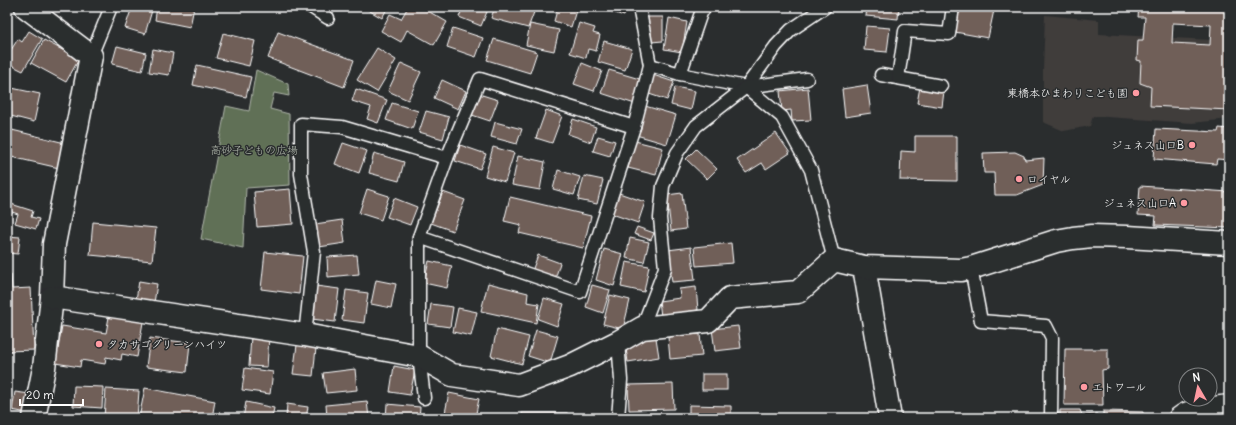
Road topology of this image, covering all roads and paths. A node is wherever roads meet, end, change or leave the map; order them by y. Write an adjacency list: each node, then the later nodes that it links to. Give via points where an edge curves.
1 (26, 7): 9 (street)
2 (111, 7): 9 (lane)
3 (311, 7): 8 (lane)
4 (639, 7): 10 (lane)
5 (705, 7): 11 (lane)
6 (825, 7): 16 (lane, via 791,30)
7 (953, 7): 13 (lane, via 949,34 905,31)
8 (328, 18)
9 (91, 56): 24 (street, via 54,244)
10 (650, 65): 11 (lane); 17 (lane)
11 (680, 74): 16 (lane)
12 (881, 75): 13 (lane)
13 (898, 78): 15 (lane)
14 (807, 79): 16 (lane)
15 (941, 86)
16 (746, 87): 21 (lane, via 782,117 811,170); 25 (lane, via 696,126 676,153 664,186 660,218 665,268)
17 (634, 127): 18 (lane, via 480,78); 19 (lane, via 580,292)
18 (447, 158): 19 (lane); 26 (lane, via 342,127 301,124 301,174 314,252)
19 (419, 237): 28 (lane)
20 (1229, 243): 23 (street, via 1092,236 1056,241)
21 (834, 260): 22 (street); 25 (street, via 798,292 730,298 708,320)
22 (864, 267): 23 (street, via 961,270); 34 (street)
23 (972, 268): 35 (lane, via 981,321 1046,326 1052,338)
24 (52, 297): 26 (street); 32 (street, via 44,368)
25 (642, 328): 27 (street)
26 (305, 335): 28 (street)
27 (618, 342): 28 (street, via 570,366 519,385 452,375); 33 (lane, via 621,380)
28 (419, 356): 29 (lane)
29 (424, 398)
30 (1229, 406): 31 (street, via 1201,409)
31 (1183, 417)
32 (34, 418)
33 (618, 418)
34 (890, 418)
35 (1051, 418)

